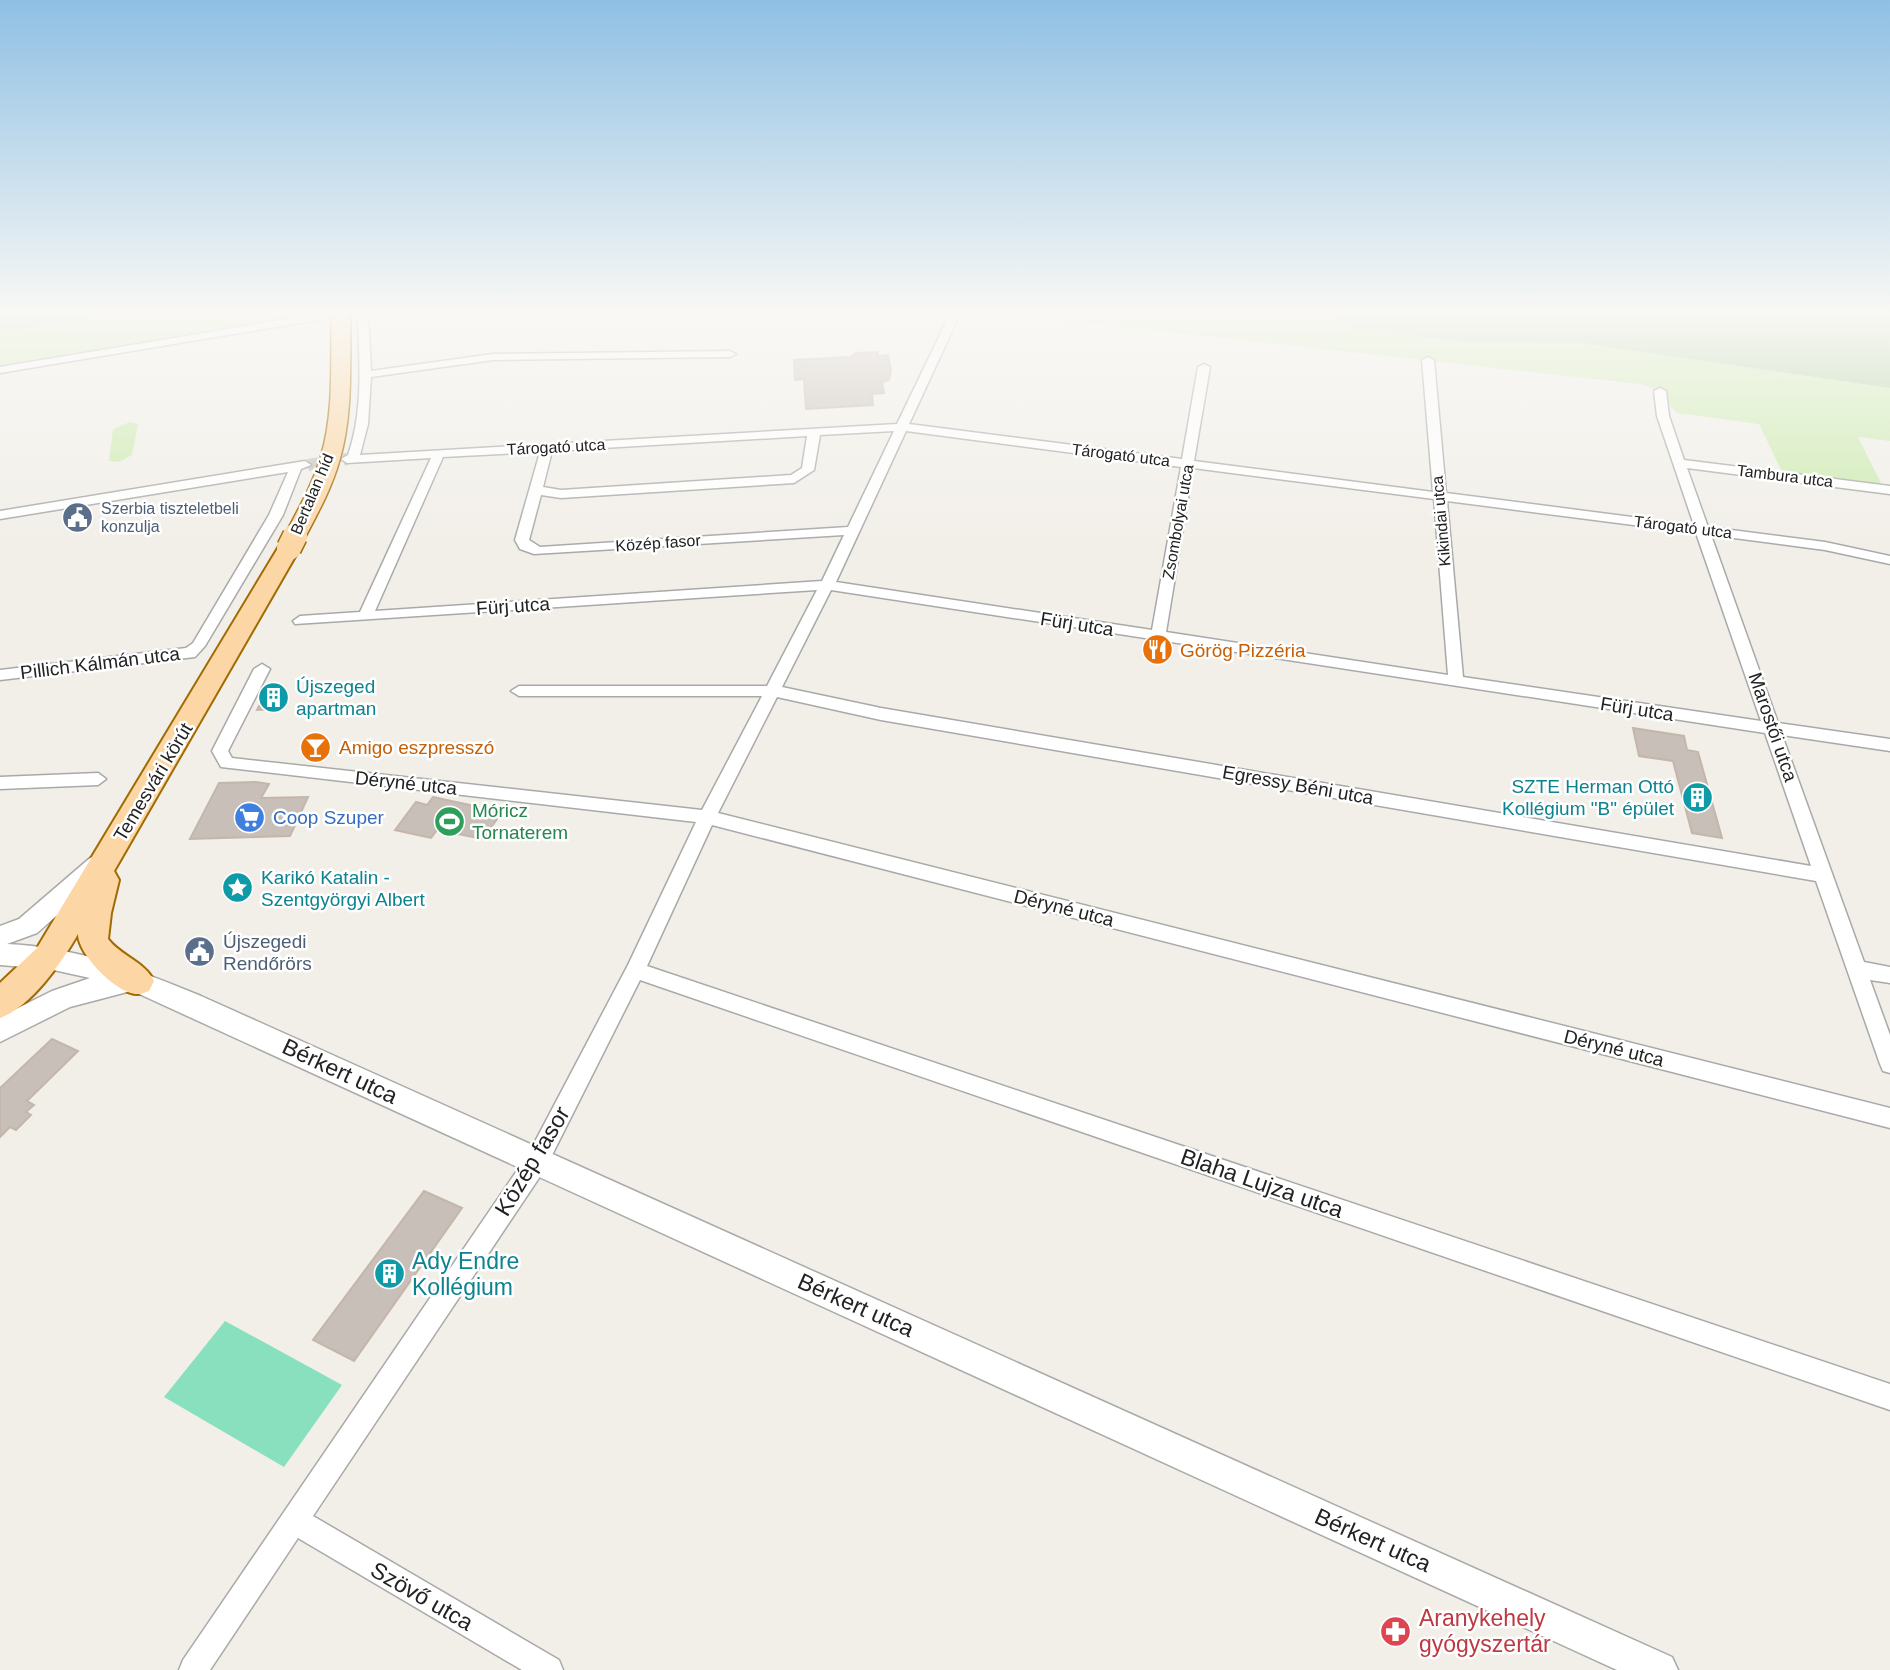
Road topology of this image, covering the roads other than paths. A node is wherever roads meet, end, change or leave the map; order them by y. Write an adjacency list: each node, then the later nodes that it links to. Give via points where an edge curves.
1 (1660, 391): 12 (street, Marostői utca)
2 (336, 392): 19 (main road, Bertalan híd, bridge, via 337,420 330,459)
3 (363, 392): 10 (street, Tárogató utca, via 359,443 350,458)
4 (919, 392): 7 (street, Közép fasor)
5 (1201, 392): 11 (street, Zsombolyai utca)
6 (1430, 392): 15 (street, Kikindai utca)
7 (903, 427): 8 (street, Tárogató utca); 11 (street, Tárogató utca); 18 (street, Közép fasor)
8 (814, 432): 9 (street, Tárogató utca); 13 (street, via 808,470 794,479 561,494)
9 (547, 447): 10 (street, Tárogató utca); 13 (street, Közép fasor)
10 (439, 453): 22 (street)
11 (1188, 463): 15 (street, Tárogató utca); 24 (street, Zsombolyai utca)
12 (1679, 463): 14 (street, Tambura utca); 17 (street, Marostői utca)
13 (536, 490): 18 (street, Közép fasor, via 522,540 525,547 539,551)
14 (1890, 490)
15 (1439, 496): 17 (street, Tárogató utca); 27 (street, Kikindai utca)
16 (0, 515): 26 (street, Pillich Kálmán utca, via 302,466 190,653)
17 (1702, 530): 20 (street, Tárogató utca, via 1825,546); 30 (street, Marostői utca)
18 (851, 531): 21 (street, Közép fasor)
19 (289, 548): 35 (main road, Temesvári körút)
20 (1890, 560)
21 (827, 585): 22 (street, Fürj utca); 24 (street, Fürj utca); 29 (street, Közép fasor)
22 (366, 616): 23 (street, Fürj utca)
23 (300, 621)
24 (1158, 636): 27 (street, Fürj utca)
25 (262, 669): 34 (street, Déryné utca, via 220,751 227,763)
26 (0, 675)
27 (1456, 681): 30 (street, Fürj utca)
28 (519, 691): 29 (street)
29 (773, 691): 34 (street, Közép fasor); 36 (street, Egressy Béni utca, via 850,709)
30 (1774, 730): 31 (street, Fürj utca); 36 (street, Marostői utca)
31 (1890, 745)
32 (99, 779): 33 (street)
33 (0, 783)
34 (707, 817): 41 (street, Közép fasor); 47 (street, Déryné utca)
35 (110, 853): 37 (street, via 28,926); 39 (main road, Temesvári körút); 43 (main road, via 92,935 94,945)
36 (1824, 875): 40 (street, Marostői utca)
37 (0, 936)
38 (0, 954): 39 (street, Bérkert utca)
39 (48, 957): 43 (street, Bérkert utca); 44 (main road, Temesvári körút)
40 (1856, 969): 42 (street); 46 (street, Marostői utca)
41 (635, 970): 48 (street, Közép fasor); 49 (street, Blaha Lujza utca)
42 (1890, 975)
43 (138, 981): 45 (street, via 69,994); 48 (street, Bérkert utca)
44 (0, 1004)
45 (0, 1030)
46 (1890, 1063)
47 (1890, 1118)
48 (537, 1161): 50 (street, Közép fasor); 53 (street, Bérkert utca)
49 (1890, 1397)
50 (295, 1521): 51 (street, Közép fasor); 52 (street, Szövő utca)
51 (193, 1670)
52 (548, 1670)
53 (1659, 1670)

